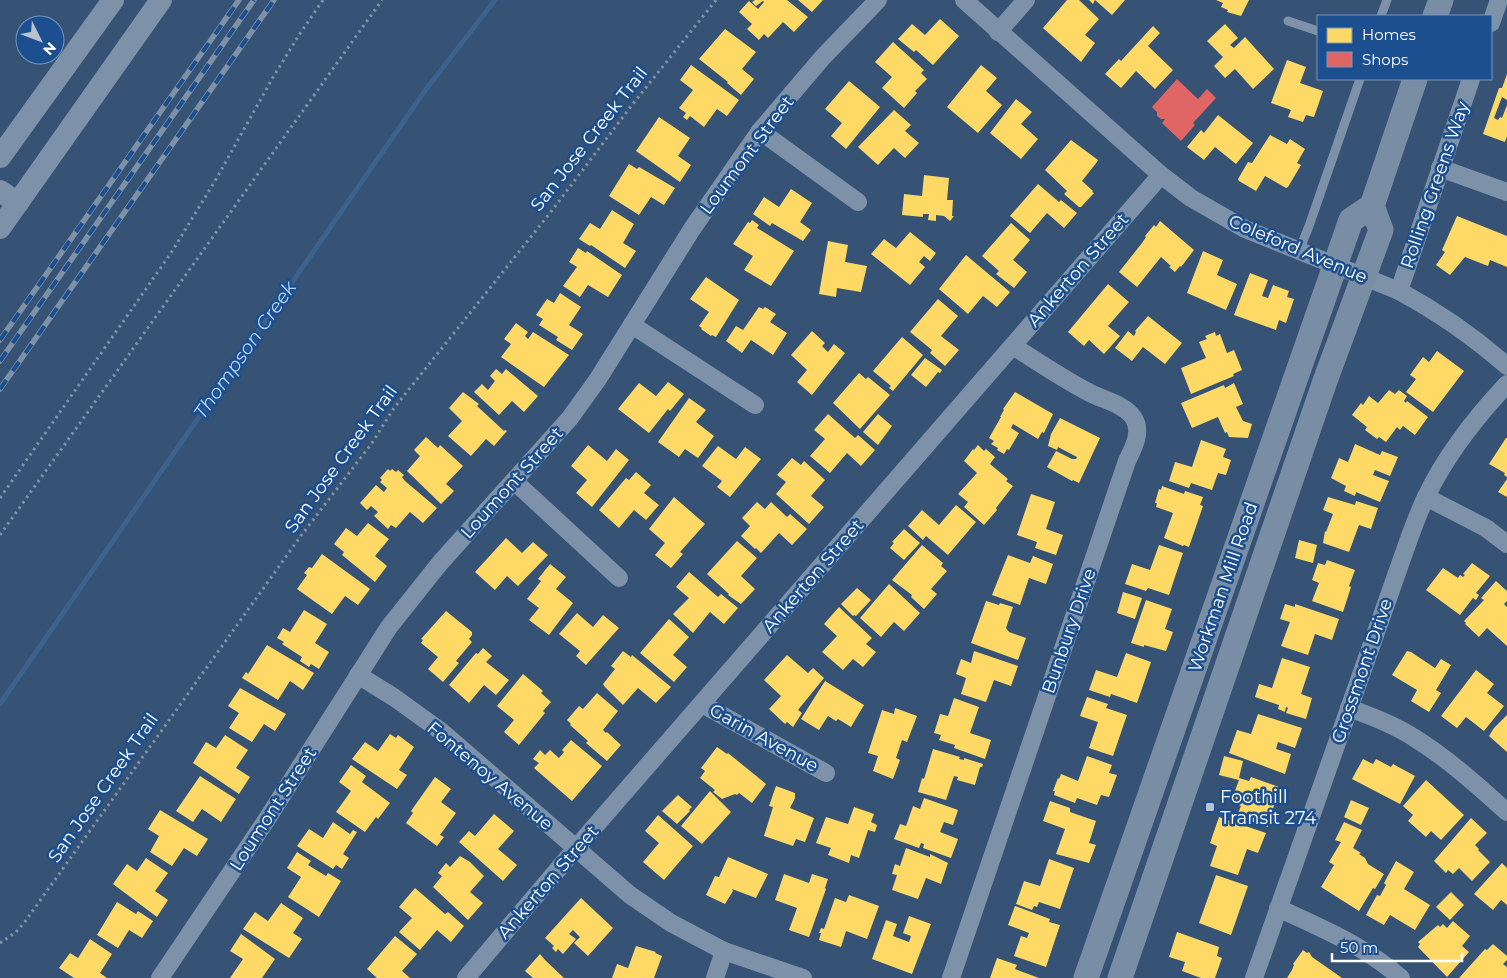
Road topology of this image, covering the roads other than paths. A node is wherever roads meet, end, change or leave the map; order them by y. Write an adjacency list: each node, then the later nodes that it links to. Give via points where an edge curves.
1 (113, 0): 19 (street)
2 (161, 0): 23 (street)
3 (878, 0): 18 (street, Loumont Street, via 823,57)
4 (964, 0): 14 (street, Coleford Avenue)
5 (1026, 0): 14 (street)
6 (1387, 0): 9 (lane)
7 (1441, 0): 10 (main road)
8 (1499, 0): 11 (street)
9 (1381, 15)
10 (1435, 15)
11 (1492, 20)
12 (1288, 21): 13 (lane)
13 (1317, 31)
14 (998, 32): 21 (street, Coleford Avenue)
15 (1360, 80): 27 (lane)
16 (1414, 80): 25 (main road)
17 (1471, 80): 20 (street, Rolling Greens Way)
18 (760, 131): 24 (street); 31 (street, Loumont Street, via 692,229)
19 (0, 158)
20 (1440, 168): 22 (street); 30 (street, Rolling Greens Way)
21 (1161, 175): 27 (street, Coleford Avenue, via 1191,198 1237,225); 32 (street, Ankerton Street)
22 (1507, 192)
23 (9, 197): 26 (street)
24 (858, 202)
25 (1372, 206): 28 (main road, Workman Mill Road, via 1351,220); 29 (main road, Workman Mill Road, via 1381,230)
26 (0, 228)
27 (1299, 251): 28 (street, Coleford Avenue)
28 (1336, 265): 29 (street, Coleford Avenue); 53 (main road, Workman Mill Road)
29 (1364, 277): 30 (street, Coleford Avenue); 54 (main road, Workman Mill Road, via 1325,381)
30 (1399, 291): 33 (street, Coleford Avenue, via 1453,324)
31 (632, 325): 35 (street); 36 (street, Loumont Street, via 570,418)
32 (1013, 346): 41 (street, Ankerton Street); 52 (street, Bunbury Drive, via 1090,393 1126,410 1134,418 1137,431)
33 (1507, 366)
34 (1507, 384): 37 (street, Grossmont Drive, via 1445,462)
35 (754, 404)
36 (514, 481): 39 (street); 40 (street, Loumont Street, via 419,588)
37 (1426, 497): 38 (street, via 1486,528); 42 (street, Grossmont Drive)
38 (1507, 544)
39 (619, 578)
40 (358, 675): 45 (street, Fontenoy Avenue, via 442,732); 48 (street, Loumont Street, via 267,819)
41 (702, 704): 43 (street, Garin Avenue); 45 (street, Ankerton Street)
42 (1349, 708): 44 (street, via 1411,736 1452,763); 46 (street, Grossmont Drive)
43 (826, 773)
44 (1507, 812)
45 (576, 848): 47 (street, Fontenoy Avenue, via 630,894 671,923); 49 (street, Ankerton Street)
46 (1278, 908): 55 (street, Grossmont Drive); 56 (street, via 1345,939 1387,965)
47 (724, 951): 50 (street); 51 (street, Fontenoy Avenue)
48 (160, 978)
49 (466, 978)
50 (715, 978)
51 (803, 978)
52 (950, 978)
53 (1086, 978)
54 (1120, 978)
55 (1254, 978)
56 (1401, 978)

